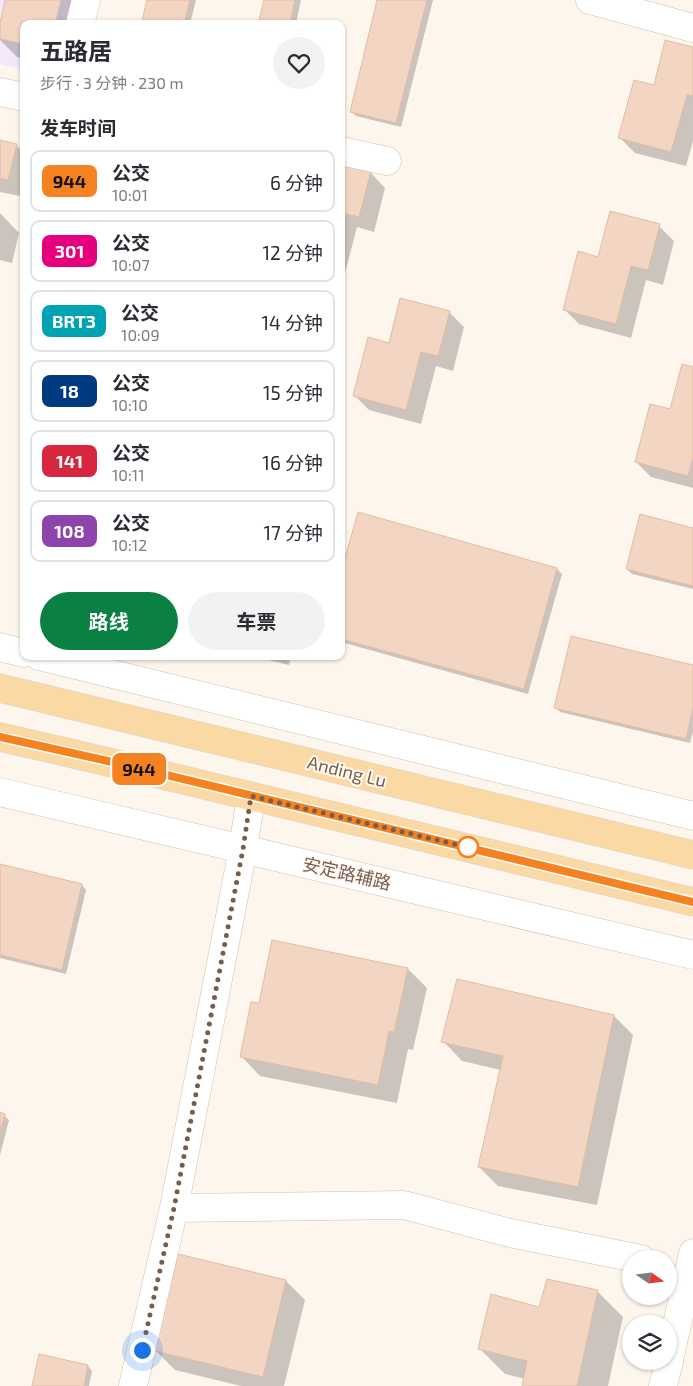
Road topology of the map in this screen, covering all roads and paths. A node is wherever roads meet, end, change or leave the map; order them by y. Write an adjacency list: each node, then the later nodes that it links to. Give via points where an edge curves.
1 (86, 0): 3 (street)
2 (590, 0): 4 (street)
3 (81, 20)
4 (693, 28)
5 (0, 92): 6 (street)
6 (20, 96)
7 (345, 152): 8 (street)
8 (387, 161)
9 (0, 647): 10 (street)
10 (20, 652)
11 (55, 660): 16 (street)
12 (0, 688): 18 (main road, Anding Lu)
13 (0, 737): 15 (main road)
14 (0, 792): 17 (street, 安定路辅路)
15 (251, 796): 17 (street); 19 (main road)
16 (693, 816)
17 (243, 849): 20 (street, 安定路辅路); 21 (street)
18 (693, 855)
19 (693, 902)
20 (693, 955)
21 (174, 1208): 22 (street, via 404,1205 510,1233); 26 (street)
22 (622, 1255)
23 (684, 1262): 24 (street)
24 (676, 1315)
25 (667, 1370): 27 (street)
26 (133, 1386)
27 (663, 1386)

